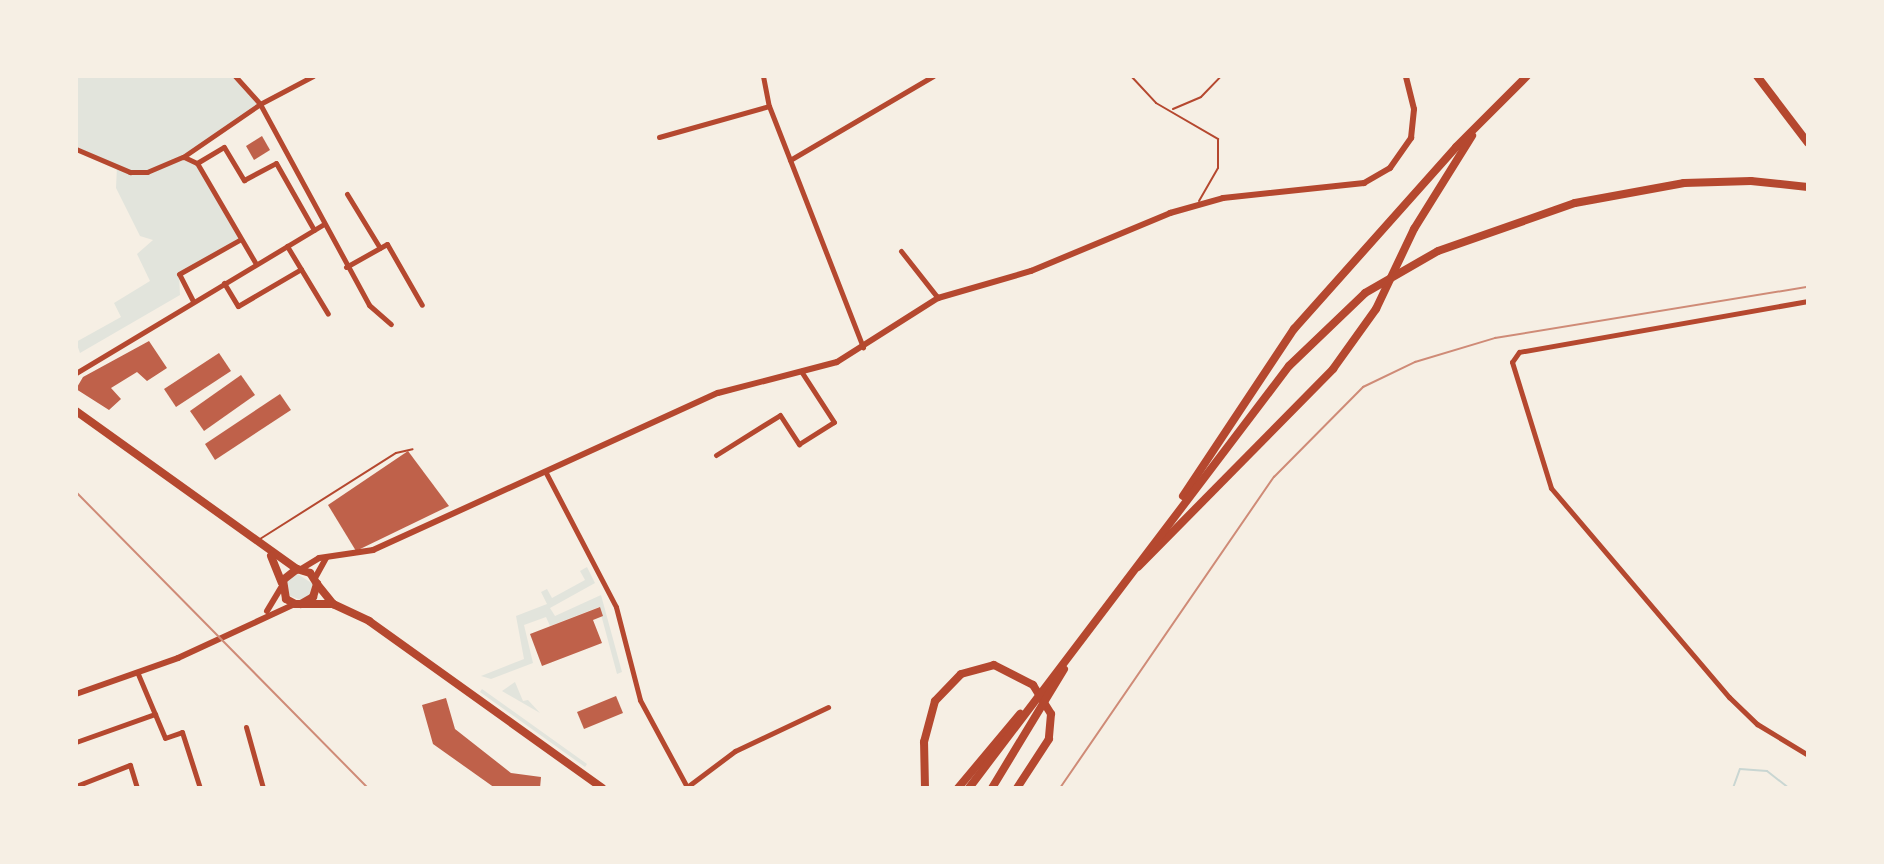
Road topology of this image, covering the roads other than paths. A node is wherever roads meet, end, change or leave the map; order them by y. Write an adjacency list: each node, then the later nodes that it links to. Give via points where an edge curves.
1 (235, 76): 10 (street)
2 (313, 76): 10 (street)
3 (763, 76): 11 (street)
4 (933, 76): 18 (street)
5 (1131, 76): 12 (lane, via 1156,103)
6 (1221, 76): 12 (lane, via 1213,88 1172,106)
7 (1406, 76): 22 (street, via 1414,109 1411,138 1398,159 1376,177 1345,186)
8 (1527, 76): 13 (main road)
9 (1757, 76): 15 (main road)
10 (260, 104): 17 (street); 23 (street)
11 (769, 106): 14 (street); 18 (street)
12 (1173, 111): 22 (lane, via 1182,122 1218,139 1218,168)
13 (1483, 120): 46 (main road, via 1268,362); 51 (main road, via 1432,198 1376,309 1333,369 1193,506 1150,559)
14 (659, 137)
15 (1808, 143)
16 (76, 149): 17 (street, via 130,172 147,172)
17 (183, 157): 19 (street)
18 (790, 160): 39 (street)
19 (197, 163): 24 (street, via 224,147 244,180 276,163); 25 (street)
20 (1808, 187): 46 (main road, via 1717,181 1645,188 1546,210 1414,262 1342,310 1304,348)
21 (347, 194): 27 (street)
22 (1197, 204): 33 (street, via 1031,271)
23 (324, 224): 24 (street); 30 (street)
24 (314, 230): 26 (street)
25 (241, 239): 29 (street); 34 (street, via 179,274)
26 (287, 246): 29 (street); 31 (street)
27 (380, 248): 30 (street); 36 (street, via 387,244)
28 (901, 251): 33 (street)
29 (256, 264): 32 (street)
30 (346, 267): 38 (street, via 369,305)
31 (301, 269): 32 (street, via 238,306); 37 (street)
32 (224, 283): 34 (street)
33 (938, 298): 39 (street, via 898,319)
34 (193, 301): 41 (street)
35 (1808, 301): 65 (street, via 1519,352 1512,362 1551,488 1729,697 1757,724)
36 (422, 305)
37 (328, 314)
38 (391, 324)
39 (864, 348): 40 (street)
40 (801, 371): 44 (street, via 834,422 799,444 780,415); 45 (street, via 704,399)
41 (76, 373)
42 (76, 411): 47 (main road)
43 (413, 449): 47 (lane, via 396,453)
44 (716, 455)
45 (545, 471): 49 (street, via 373,550); 71 (street, via 616,607 640,700)
46 (1158, 537): 51 (main road)
47 (255, 542): 48 (main road)
48 (268, 552): 50 (main road); 53 (main road)
49 (329, 556): 50 (street); 52 (street)
50 (299, 569): 52 (main road); 53 (main road)
51 (1134, 569): 57 (main road)
52 (316, 581): 54 (main road, via 313,597); 55 (main road)
53 (282, 586): 54 (main road); 56 (street)
54 (298, 604): 55 (main road); 56 (street)
55 (333, 604): 67 (main road, via 369,621)
56 (265, 614): 58 (street)
57 (1071, 654): 60 (main road); 75 (main road)
58 (138, 674): 59 (street); 62 (street)
59 (76, 694)
60 (1033, 703): 73 (main road, via 1007,725); 74 (main road)
61 (828, 707): 71 (street, via 735,751)
62 (155, 714): 64 (street); 69 (street, via 165,738 182,732)
63 (246, 727): 70 (street)
64 (76, 742)
65 (1808, 755)
66 (76, 786): 68 (street, via 130,765)
67 (599, 786)
68 (137, 788)
69 (200, 788)
70 (263, 788)
71 (686, 788)
72 (925, 788): 76 (main road, via 925,731 941,692 976,667 994,665 1019,675 1039,692 1051,714 1049,739)
73 (958, 788)
74 (969, 788)
75 (992, 788)
76 (1017, 788)

